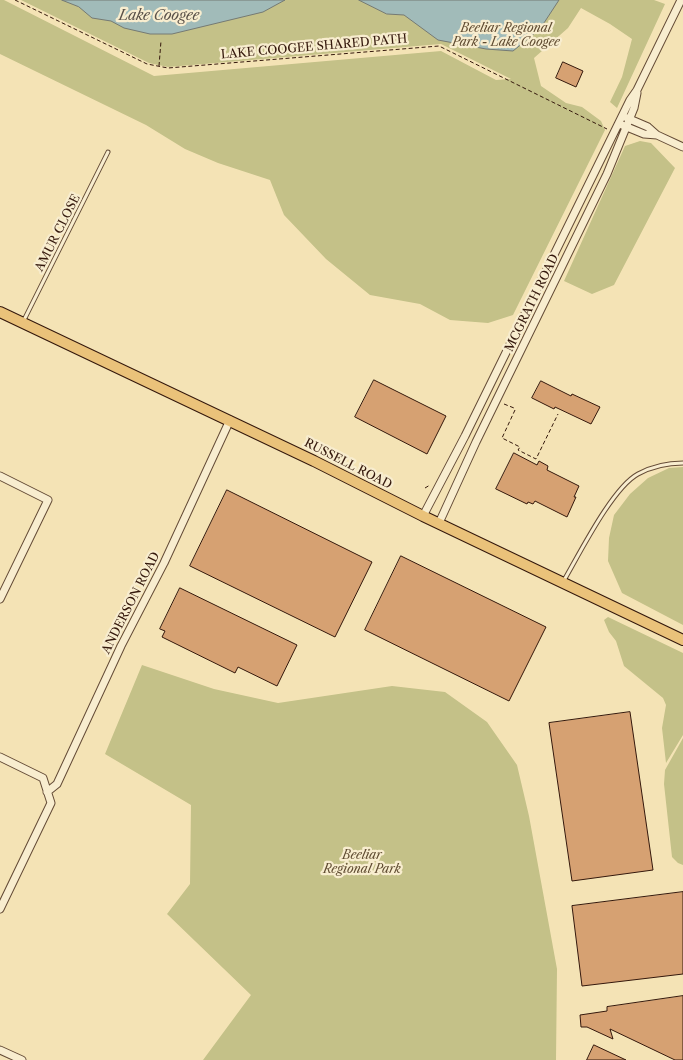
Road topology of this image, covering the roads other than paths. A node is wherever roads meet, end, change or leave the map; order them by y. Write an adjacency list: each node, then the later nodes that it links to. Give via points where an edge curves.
1 (681, 0): 2 (street, MCGRATH ROAD, via 638,90 630,100)
2 (626, 117): 3 (street, MCGRATH ROAD); 4 (street)
3 (622, 125): 4 (street, via 644,134); 12 (street, MCGRATH ROAD); 13 (street, MCGRATH ROAD, via 607,174)
4 (658, 135): 5 (street)
5 (683, 147)
6 (108, 152): 8 (lane, AMUR CLOSE)
7 (0, 312): 8 (main road, RUSSELL ROAD)
8 (23, 322): 9 (main road, RUSSELL ROAD)
9 (230, 420): 12 (main road, RUSSELL ROAD); 18 (street, ANDERSON ROAD, via 58,784)
10 (683, 463): 14 (lane, via 650,469 622,487)
11 (0, 476): 15 (street, via 48,500)
12 (423, 516): 13 (main road, RUSSELL ROAD)
13 (439, 523): 14 (main road, RUSSELL ROAD)
14 (563, 582): 16 (main road, RUSSELL ROAD)
15 (0, 598)
16 (683, 640)
17 (0, 757): 18 (street, via 43,778)
18 (47, 792): 19 (street, via 51,803)
19 (0, 909)
20 (0, 1050): 21 (street)
21 (22, 1060)

